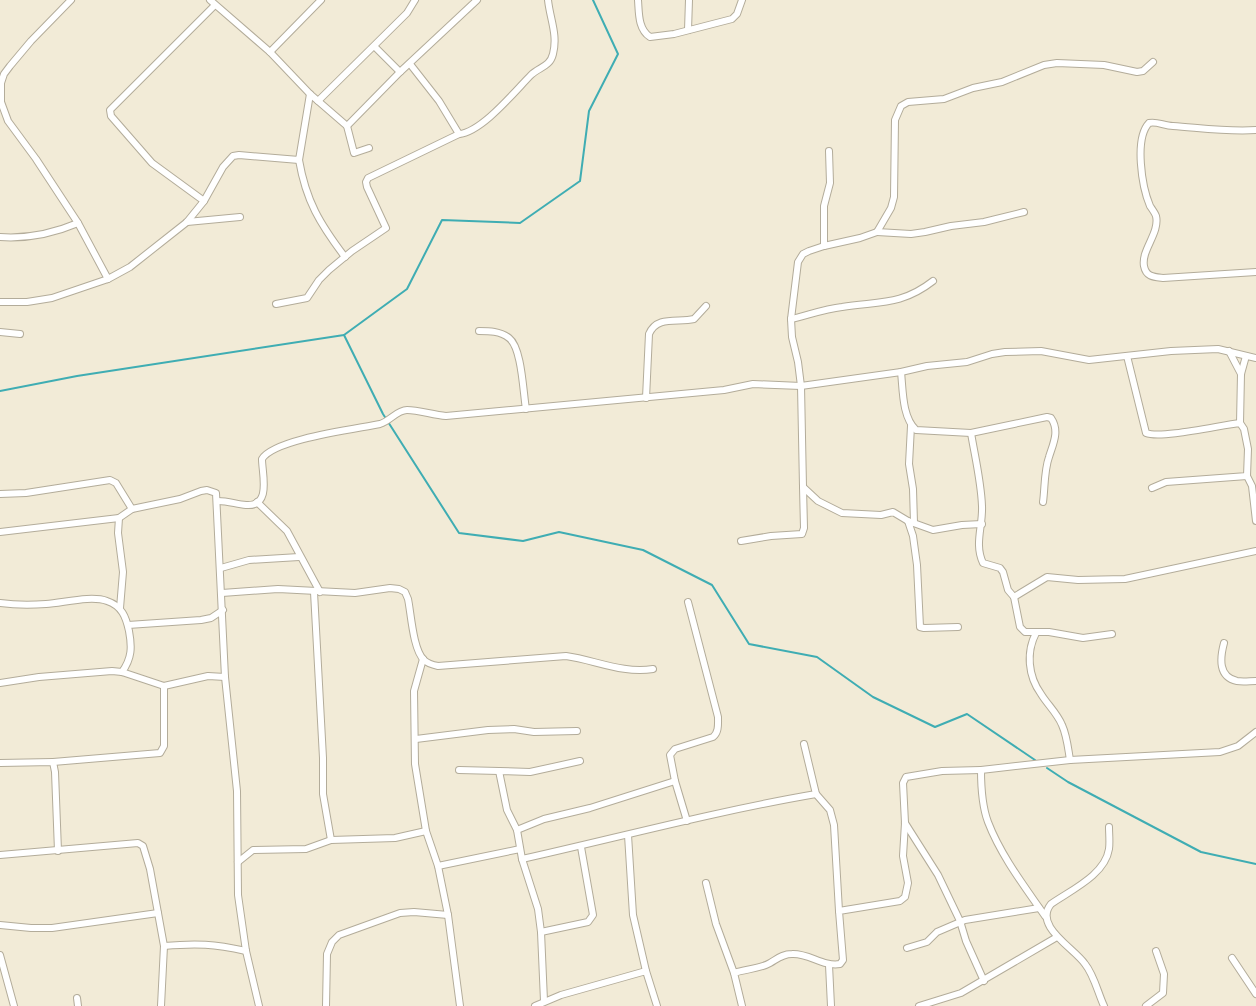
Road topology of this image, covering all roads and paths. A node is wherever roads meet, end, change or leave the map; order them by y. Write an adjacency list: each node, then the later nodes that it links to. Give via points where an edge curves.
1 (71, 0): 19 (street, via 31,41 4,74 1,83 1,102)
2 (210, 0): 10 (street)
3 (415, 0): 12 (street, via 407,13)
4 (477, 0): 15 (street)
5 (548, 0): 23 (street, via 554,35 550,61 533,73 518,91 472,130)
6 (638, 0): 11 (street, via 640,20 645,33 650,37)
7 (689, 0): 11 (street)
8 (742, 0): 11 (street, via 732,19)
9 (318, 1): 13 (street)
10 (214, 5): 13 (street); 27 (street, via 110,110 111,116 152,163)
11 (688, 30)
12 (374, 47): 16 (street); 18 (street)
13 (270, 52): 17 (street)
14 (1153, 62): 32 (street, via 1137,72 1104,64 1044,65 1002,82 973,88 944,99 908,102 901,106 895,120 892,208)
15 (410, 64): 16 (street); 23 (street)
16 (400, 72): 21 (street)
17 (310, 94): 18 (street); 26 (street)
18 (318, 101): 21 (street)
19 (8, 121): 20 (street); 31 (street)
20 (0, 122)
21 (347, 126): 24 (street, via 354,153)
22 (1256, 130): 36 (street, via 1225,131 1149,123 1144,130 1140,154 1150,205 1156,217 1156,227 1144,260 1146,272 1151,277 1162,278)
23 (459, 134): 35 (street, via 368,178 367,187 386,228)
24 (369, 148)
25 (828, 151): 34 (street, via 830,183 824,206)
26 (299, 160): 27 (street, via 233,156 223,167); 35 (street, via 311,206)
27 (204, 201): 30 (street)
28 (1024, 212): 32 (street, via 984,222 911,234)
29 (240, 217): 30 (street)
30 (187, 222): 37 (street, via 130,267)
31 (78, 223): 33 (street, via 42,236); 37 (street)
32 (877, 232): 34 (street)
33 (0, 237)
34 (824, 246): 42 (street, via 803,254 798,262)
35 (345, 257): 40 (street, via 319,280 307,298)
36 (1256, 272)
37 (108, 279): 39 (street, via 52,298 27,302)
38 (932, 281): 42 (street, via 919,292 898,300 843,306)
39 (0, 302)
40 (276, 304)
41 (706, 306): 53 (street, via 694,319 662,321 651,329)
42 (791, 319): 52 (street)
43 (479, 331): 54 (street, via 497,333 513,342 518,354)
44 (0, 332): 45 (street)
45 (20, 334)
46 (1229, 351): 47 (street, via 1179,350); 48 (street); 51 (street)
47 (1127, 356): 50 (street, via 1089,360 1041,351 1005,352 967,362 927,366); 55 (street, via 1146,433 1166,434)
48 (1246, 356): 49 (street); 51 (street)
49 (1256, 358)
50 (901, 372): 52 (street); 56 (street)
51 (1241, 374): 55 (street)
52 (801, 386): 53 (street, via 753,384 724,390); 59 (street)
53 (646, 398): 54 (street)
54 (526, 409): 63 (street, via 446,416 407,410 381,424 284,445 263,457 264,492)
55 (1240, 423): 58 (street, via 1244,429 1248,449)
56 (911, 426): 57 (street, via 927,432); 68 (street)
57 (971, 433): 64 (street, via 1051,418 1056,437 1049,458); 69 (street, via 980,480)
58 (1247, 476): 60 (street, via 1166,482); 67 (street, via 1252,486)
59 (803, 488): 68 (street, via 818,501 842,513 881,515 893,512); 71 (street, via 802,534)
60 (1152, 488)
61 (0, 494): 65 (street, via 26,493 110,480 116,483)
62 (218, 501): 63 (street, via 248,505); 65 (street, via 216,493 203,490 180,499); 74 (street)
63 (257, 502): 73 (street, via 287,531)
64 (1043, 502)
65 (132, 509): 66 (street)
66 (119, 518): 70 (street); 80 (street, via 118,532 123,572)
67 (1256, 521)
68 (911, 522): 69 (street, via 933,530); 83 (street, via 917,565 920,627)
69 (982, 524): 77 (street, via 978,545 981,558 985,564 1002,570 1008,590)
70 (0, 532)
71 (741, 541)
72 (1256, 551): 77 (street, via 1125,579 1044,578)
73 (299, 557): 74 (street, via 249,560); 75 (street)
74 (221, 568): 76 (street)
75 (317, 592): 76 (street, via 278,589); 87 (street, via 355,593 390,588 405,592 418,651); 113 (street, via 323,794)
76 (222, 593): 81 (street)
77 (1014, 597): 84 (street, via 1020,627 1025,632)
78 (688, 602): 105 (street, via 718,723 713,737 672,751 670,755)
79 (0, 603): 80 (street, via 44,604 97,599 107,600)
80 (120, 608): 82 (street)
81 (223, 610): 82 (street, via 211,618 201,620); 90 (street)
82 (128, 625): 89 (street, via 131,655)
83 (958, 627)
84 (1036, 633): 85 (street, via 1049,632 1083,638); 98 (street, via 1031,643 1031,671 1040,693 1061,723)
85 (1112, 634)
86 (1224, 643): 91 (street, via 1222,670 1225,676 1237,681)
87 (423, 659): 88 (street, via 438,666 566,656 627,670); 96 (street, via 414,691)
88 (653, 668)
89 (122, 672): 92 (street, via 38,677); 93 (street)
90 (226, 677): 93 (street, via 208,676); 119 (street, via 237,791)
91 (1256, 681)
92 (0, 684)
93 (164, 686): 100 (street, via 164,746 160,753)
94 (577, 731): 96 (street, via 488,730)
95 (1256, 732): 98 (street, via 1238,746 1220,752)
96 (416, 740): 111 (street, via 415,764)
97 (804, 744): 106 (street)
98 (1070, 760): 103 (street)
99 (580, 761): 104 (street, via 530,772)
100 (53, 762): 101 (street); 116 (street)
101 (0, 763)
102 (459, 770): 104 (street)
103 (981, 770): 108 (street, via 942,771 906,777 903,783); 122 (street, via 988,821 1000,846)
104 (499, 771): 110 (street, via 507,810)
105 (675, 781): 107 (street); 110 (street, via 590,808 544,819)
106 (816, 794): 107 (street, via 754,804); 123 (street, via 830,810 834,825)
107 (687, 821): 112 (street)
108 (905, 823): 123 (street, via 903,856 908,883 905,897 900,901); 127 (street, via 938,875)
109 (1109, 827): 126 (street, via 1109,850 1102,866 1051,904)
110 (517, 830): 115 (street)
111 (426, 831): 113 (street, via 390,839); 120 (street)
112 (628, 835): 114 (street); 138 (street, via 634,914)
113 (331, 840): 119 (street, via 306,849 253,850)
114 (581, 847): 118 (street); 129 (street, via 593,915 588,922)
115 (520, 849): 118 (street); 120 (street)
116 (58, 851): 117 (street); 124 (street, via 141,844 148,859)
117 (0, 855)
118 (522, 859): 129 (street, via 538,909)
119 (238, 862): 133 (street, via 238,896)
120 (438, 866): 125 (street)
121 (706, 883): 139 (street, via 716,924)
122 (1039, 908): 126 (street); 127 (street)
123 (839, 911): 137 (street, via 843,960 840,964)
124 (158, 913): 128 (street, via 52,928); 131 (street)
125 (448, 915): 148 (street, via 400,913 339,935 332,942 327,954); 149 (street)
126 (1045, 916): 130 (street)
127 (960, 921): 132 (street, via 937,932 927,942); 140 (street)
128 (0, 925)
129 (542, 932): 143 (street)
130 (1057, 937): 140 (street); 155 (street, via 1085,964)
131 (164, 946): 133 (street, via 198,943); 146 (street)
132 (907, 948)
133 (246, 950): 147 (street)
134 (1156, 951): 156 (street, via 1164,974 1163,993)
135 (0, 955): 144 (street)
136 (1232, 958): 141 (street)
137 (829, 965): 139 (street, via 792,954); 153 (street)
138 (646, 971): 143 (street); 151 (street)
139 (734, 973): 152 (street)
140 (984, 981): 154 (street, via 962,993)
141 (1256, 994)
142 (76, 998): 145 (street)
143 (544, 1001): 150 (street)
144 (14, 1006)
145 (78, 1006)
146 (161, 1006)
147 (259, 1006)
148 (326, 1006)
149 (460, 1006)
150 (535, 1006)
151 (657, 1006)
152 (742, 1006)
153 (830, 1006)
154 (920, 1006)
155 (1104, 1006)
156 (1146, 1006)

